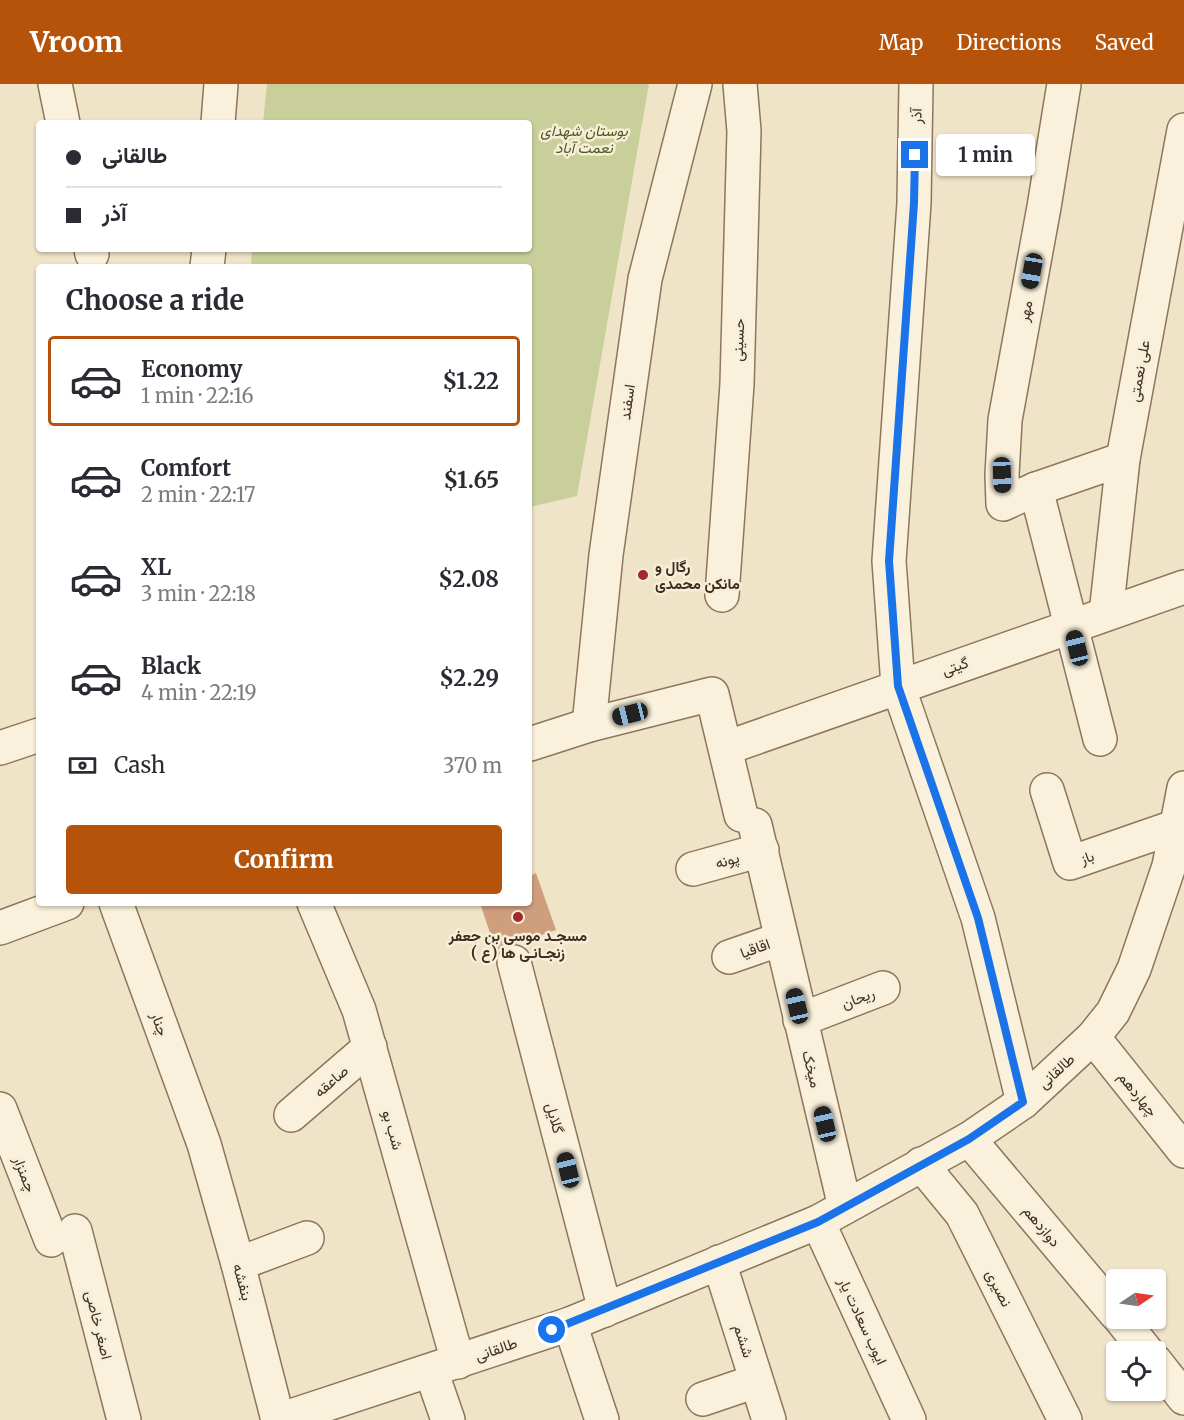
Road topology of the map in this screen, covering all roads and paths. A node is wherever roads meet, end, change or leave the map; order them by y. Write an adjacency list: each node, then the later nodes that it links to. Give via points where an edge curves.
1 (55, 84): 7 (street)
2 (221, 84): 8 (street)
3 (695, 84): 17 (street, اسفند, via 645,279 606,555)
4 (740, 84): 13 (street, حسینی, via 744,131 737,384)
5 (916, 84): 16 (street, آذر, via 914,203 889,561)
6 (1064, 84): 11 (street, مهر, via 1005,420 1003,504)
7 (62, 120)
8 (218, 120)
9 (1184, 130): 10 (street, علی نعمتی)
10 (1123, 459): 11 (street); 14 (street, علی نعمتی)
11 (1036, 489): 15 (street)
12 (1184, 587): 14 (street, گیتی)
13 (722, 595)
14 (1106, 614): 15 (street, گیتی)
15 (1071, 626): 16 (street, گیتی); 19 (street)
16 (898, 686): 22 (street, گیتی); 40 (street, آذر, via 978,918)
17 (589, 725): 20 (street); 22 (street, میخک, via 712,694)
18 (36, 736): 21 (street)
19 (1100, 740)
20 (532, 743)
21 (0, 748)
22 (726, 748): 26 (street, میخک)
23 (1184, 788): 25 (street, طالقانی)
24 (1047, 790): 25 (street, باز, via 1070,863)
25 (1177, 826): 28 (street, طالقانی)
26 (752, 830): 27 (street, پونه); 33 (street, میخک)
27 (693, 869)
28 (1179, 874): 38 (street, طالقانی, via 1113,1012)
29 (59, 906): 32 (street)
30 (117, 906): 44 (street, چنار)
31 (315, 906): 39 (street, شب بو)
32 (0, 928)
33 (781, 939): 34 (street, اقاقیا); 37 (street, میخک)
34 (729, 957)
35 (513, 962): 53 (street, گلایل)
36 (883, 988): 37 (street, ریحان)
37 (800, 1020): 47 (street, میخک)
38 (1093, 1037): 40 (street, طالقانی); 45 (street, چهاردهم)
39 (370, 1047): 42 (street, صاعقه); 57 (street, شب بو)
40 (1023, 1102): 43 (street, طالقانی)
41 (0, 1109): 48 (street, چمنزار)
42 (291, 1115)
43 (969, 1139): 46 (street, طالقانی); 52 (street, دوازدهم)
44 (204, 1144): 51 (street, بنفشه)
45 (1184, 1151)
46 (921, 1164): 47 (street, طالقانی); 68 (street, نصیری, via 962,1214)
47 (831, 1214): 50 (street, طالقانی); 67 (street, ایوب سعادت یار)
48 (63, 1235): 62 (street, اصغر خاصی)
49 (307, 1238): 51 (street)
50 (719, 1262): 53 (street, طالقانی); 59 (street, ششم)
51 (238, 1264): 63 (street, بنفشه)
52 (1106, 1302)
53 (605, 1310): 54 (street, طالقانی)
54 (570, 1324): 57 (street, طالقانی); 65 (street)
55 (1129, 1329): 56 (street)
56 (1138, 1341)
57 (445, 1366): 63 (street, طالقانی); 64 (street, شب بو)
58 (1166, 1375): 60 (street)
59 (756, 1381): 61 (street); 66 (street, ششم)
60 (1184, 1398)
61 (703, 1399)
62 (124, 1420)
63 (279, 1420)
64 (448, 1420)
65 (602, 1420)
66 (769, 1420)
67 (909, 1420)
68 (1065, 1420)

